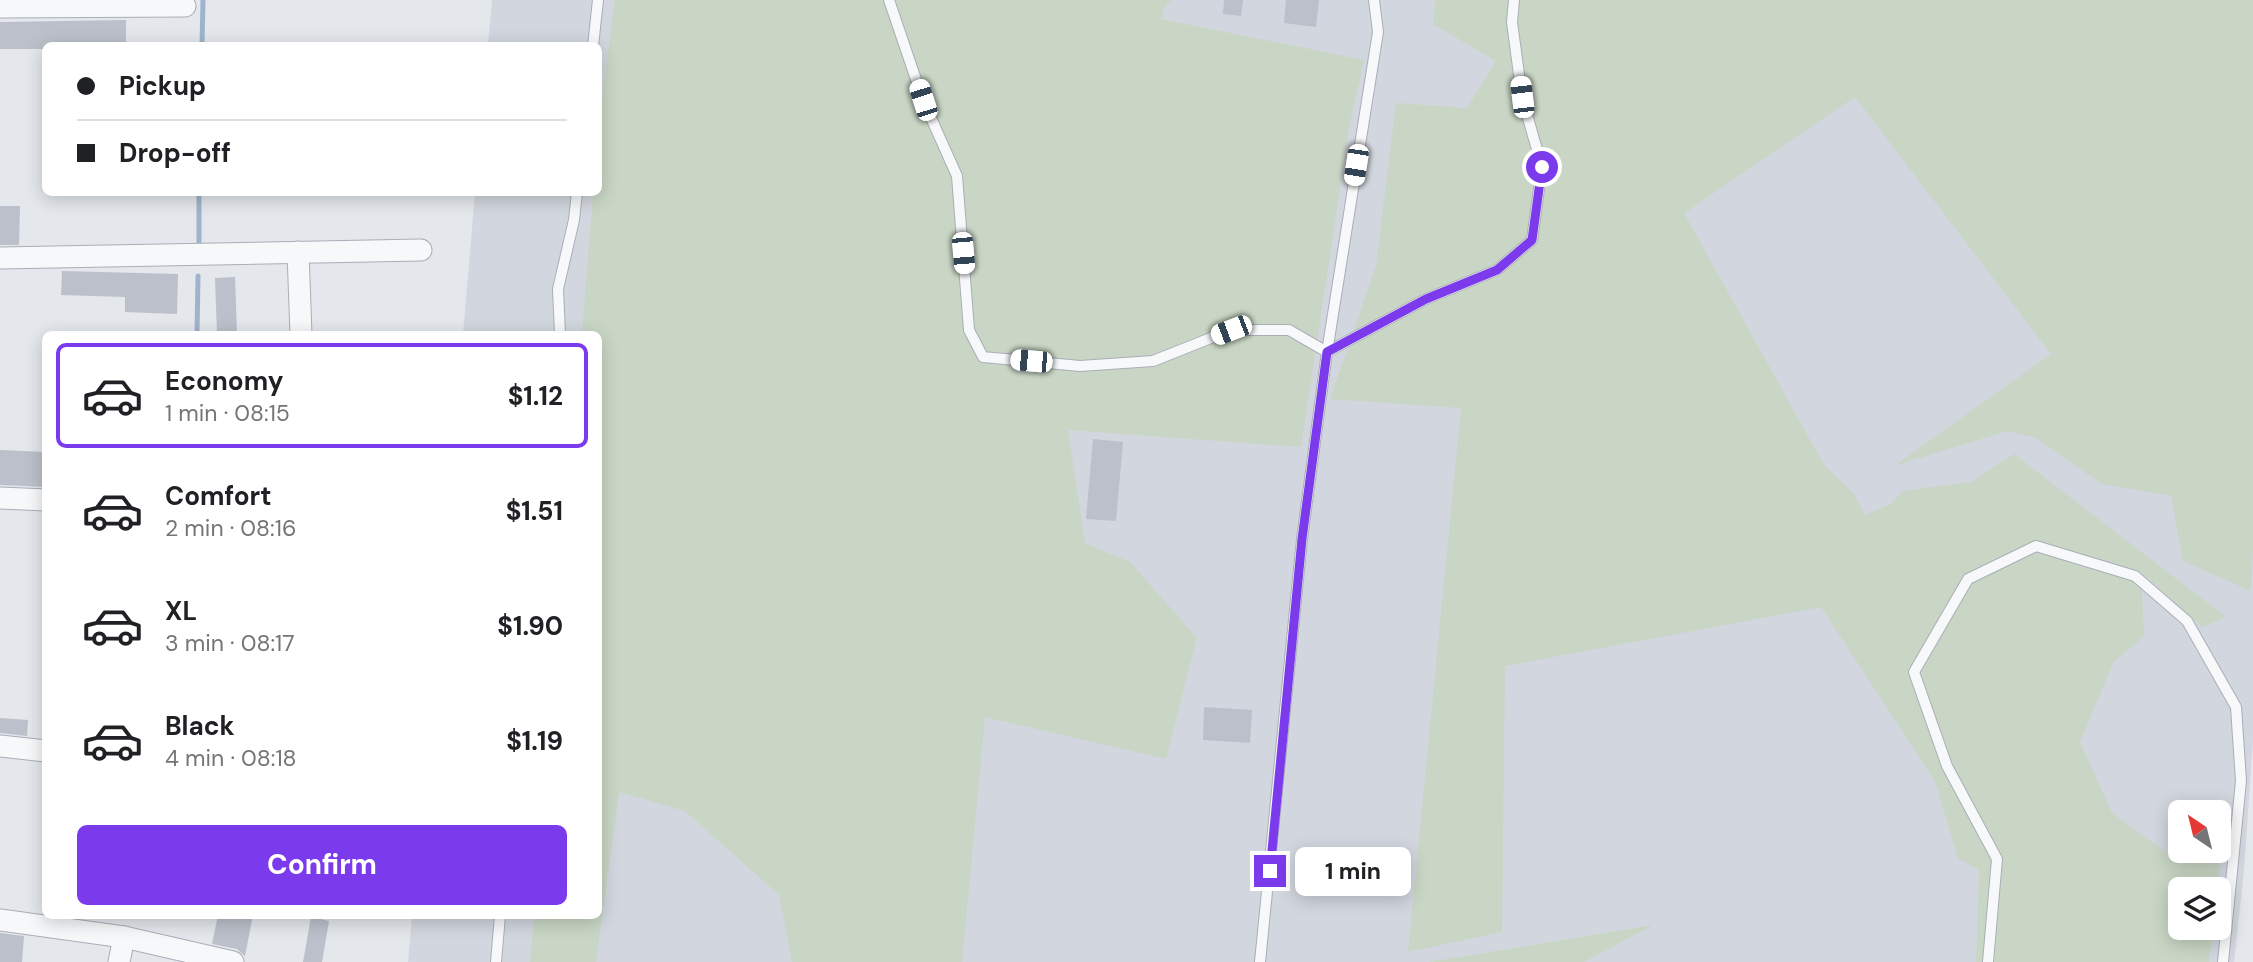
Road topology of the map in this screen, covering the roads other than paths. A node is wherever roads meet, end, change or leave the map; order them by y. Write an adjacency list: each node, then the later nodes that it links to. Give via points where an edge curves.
1 (598, 0): 7 (lane)
2 (889, 0): 14 (lane, via 923,100 957,176 969,330 983,357 1080,366 1153,361 1231,330 1289,330)
3 (1374, 0): 14 (lane, via 1378,32)
4 (1514, 0): 14 (lane, via 1512,22 1522,97 1542,167 1532,240 1497,270 1426,299)
5 (185, 6): 6 (street)
6 (0, 7)
7 (593, 42)
8 (577, 196): 13 (lane, via 558,289)
9 (421, 250): 10 (street)
10 (298, 252): 11 (street); 12 (street)
11 (0, 258)
12 (301, 331)
13 (560, 331)
14 (1327, 352): 25 (lane, via 1302,539)
15 (0, 498): 16 (street)
16 (42, 500)
17 (0, 746): 18 (street)
18 (42, 751)
19 (500, 919): 24 (lane)
20 (0, 920): 21 (street)
21 (124, 937): 22 (street); 23 (street)
22 (119, 962)
23 (233, 962)
24 (496, 962)
25 (1260, 962)
26 (1988, 962): 27 (lane, via 1997,859 1947,766 1914,672 1968,579 2036,546 2135,576 2187,621 2236,707 2241,781)
27 (2223, 962)

